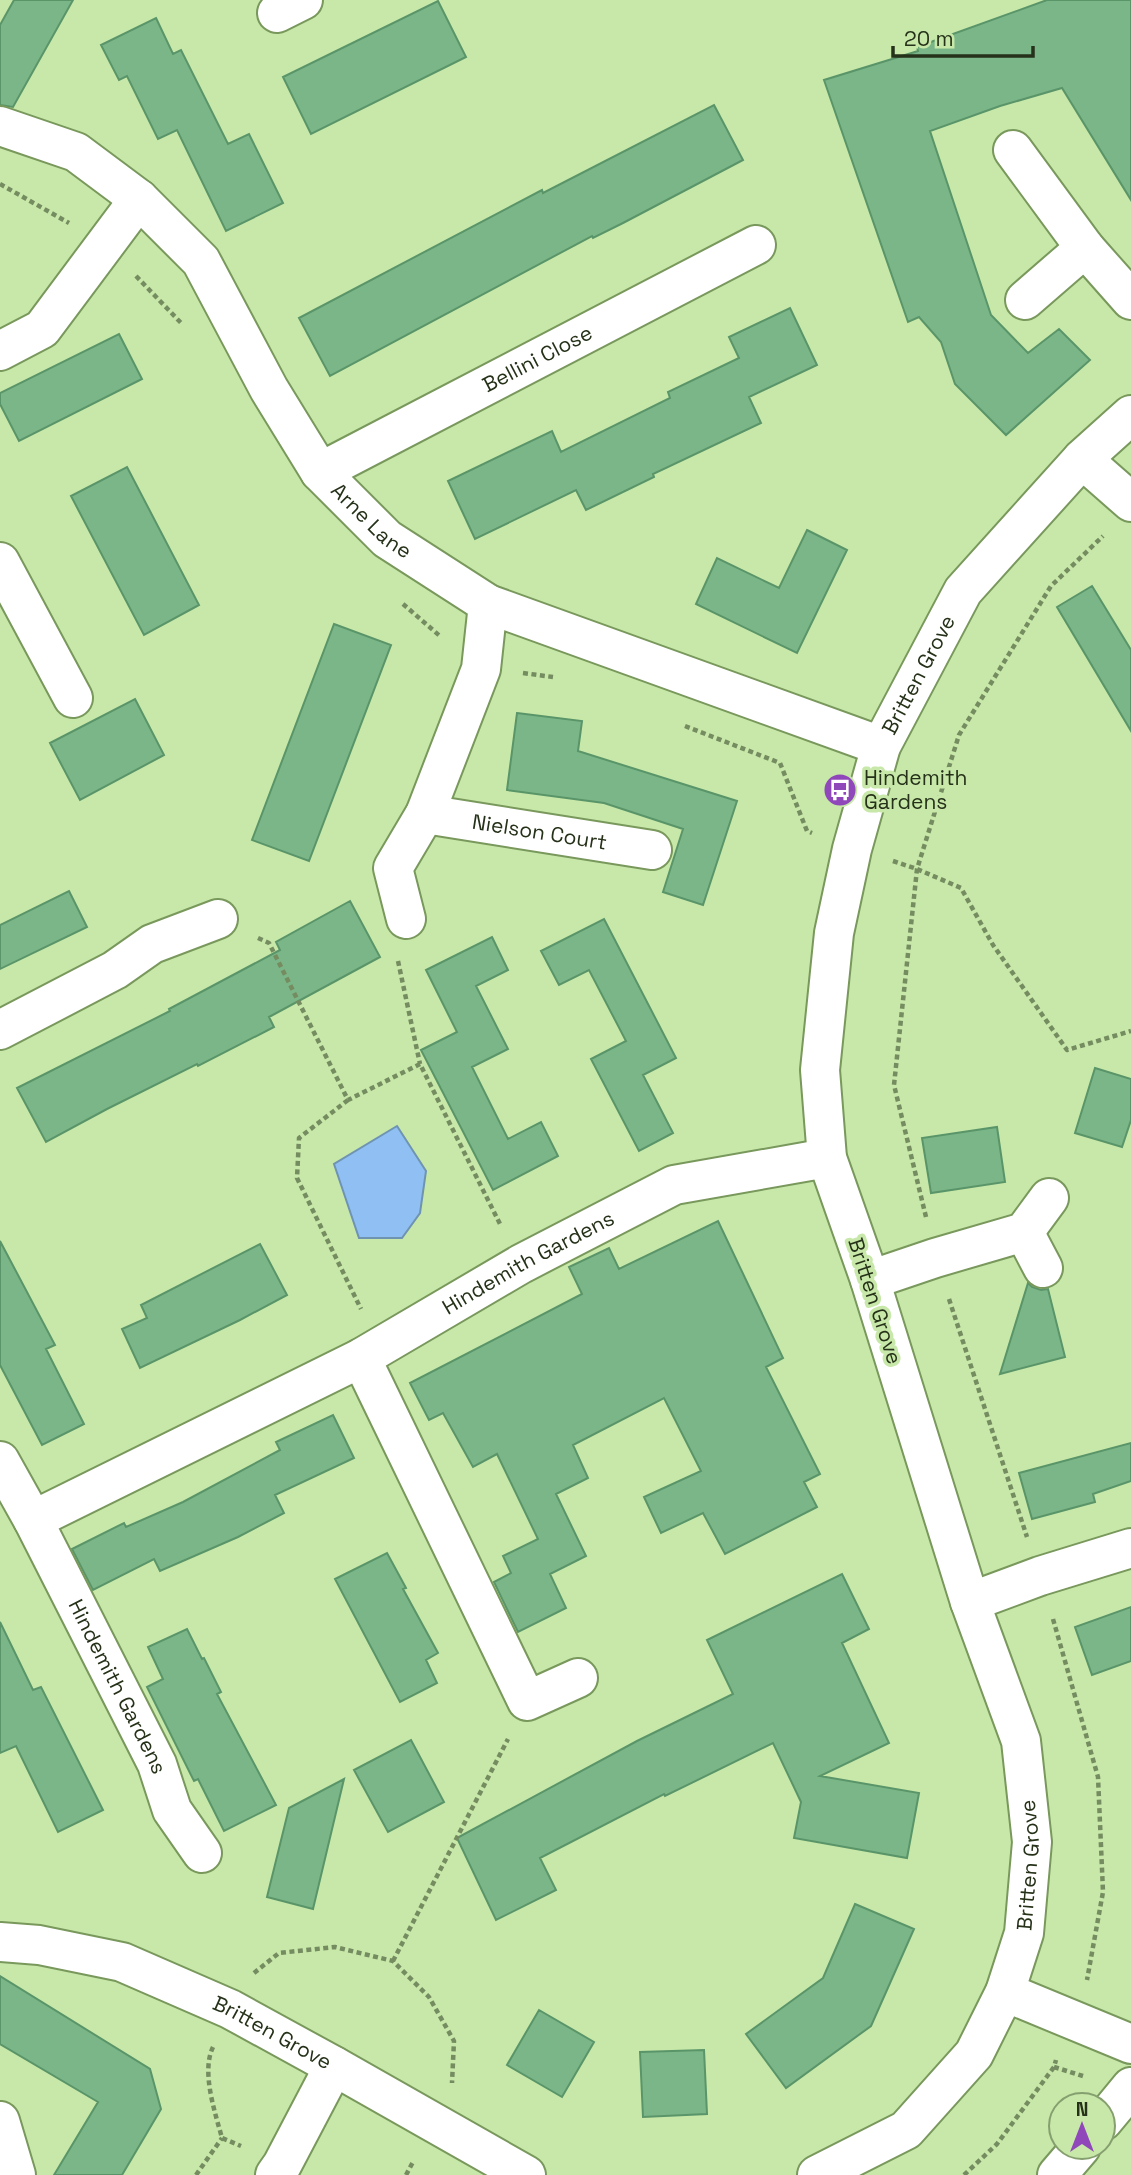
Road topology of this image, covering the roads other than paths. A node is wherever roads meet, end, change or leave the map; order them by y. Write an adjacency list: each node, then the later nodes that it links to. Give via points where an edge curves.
1 (0, 126): 3 (street, Arne Lane, via 76,152)
2 (1013, 150): 5 (street)
3 (139, 200): 8 (street, via 42,330); 11 (street, Arne Lane, via 201,261 269,389)
4 (756, 245): 11 (street, Bellini Close)
5 (1085, 248): 6 (street); 7 (street)
6 (1025, 300)
7 (1131, 300)
8 (0, 351)
9 (1131, 415): 10 (street, Britten Grove)
10 (1082, 459): 12 (street); 16 (street, Britten Grove, via 963,591)
11 (320, 472): 14 (street, Arne Lane, via 387,540)
12 (1131, 502)
13 (0, 562): 15 (street)
14 (488, 604): 16 (street, Arne Lane); 17 (street, via 481,669)
15 (73, 698)
16 (881, 746): 22 (street, Britten Grove, via 834,933 820,1070)
17 (425, 814): 18 (street, Nielson Court); 20 (street, via 393,868)
18 (652, 850)
19 (218, 919): 21 (street, via 152,944 116,970)
20 (405, 919)
21 (0, 1030)
22 (827, 1158): 26 (street, Britten Grove); 27 (street, Hindemith Gardens, via 674,1185 521,1264)
23 (1049, 1198): 24 (street)
24 (1024, 1232): 25 (street); 26 (street)
25 (1043, 1268)
26 (870, 1280): 31 (street, Britten Grove)
27 (361, 1358): 29 (street, Hindemith Gardens); 32 (street, via 527,1701)
28 (0, 1461): 29 (street, Hindemith Gardens)
29 (33, 1520): 33 (street, Hindemith Gardens, via 157,1764 172,1810)
30 (1131, 1548): 31 (street)
31 (970, 1602): 35 (street, Britten Grove, via 1021,1741 1032,1842 1024,1933)
32 (578, 1678)
33 (202, 1853)
34 (0, 1942): 37 (street, Britten Grove, via 122,1962 230,2009)
35 (1005, 1992): 36 (street); 45 (street, Britten Grove, via 974,2054 906,2130)
36 (1131, 2044)
37 (334, 2066): 43 (street); 44 (street, Britten Grove)
38 (1131, 2087): 39 (street)
39 (1117, 2104)
40 (0, 2121): 42 (street)
41 (1069, 2161): 46 (street)
42 (16, 2175)
43 (275, 2175)
44 (526, 2175)
45 (817, 2175)
46 (1057, 2175)

